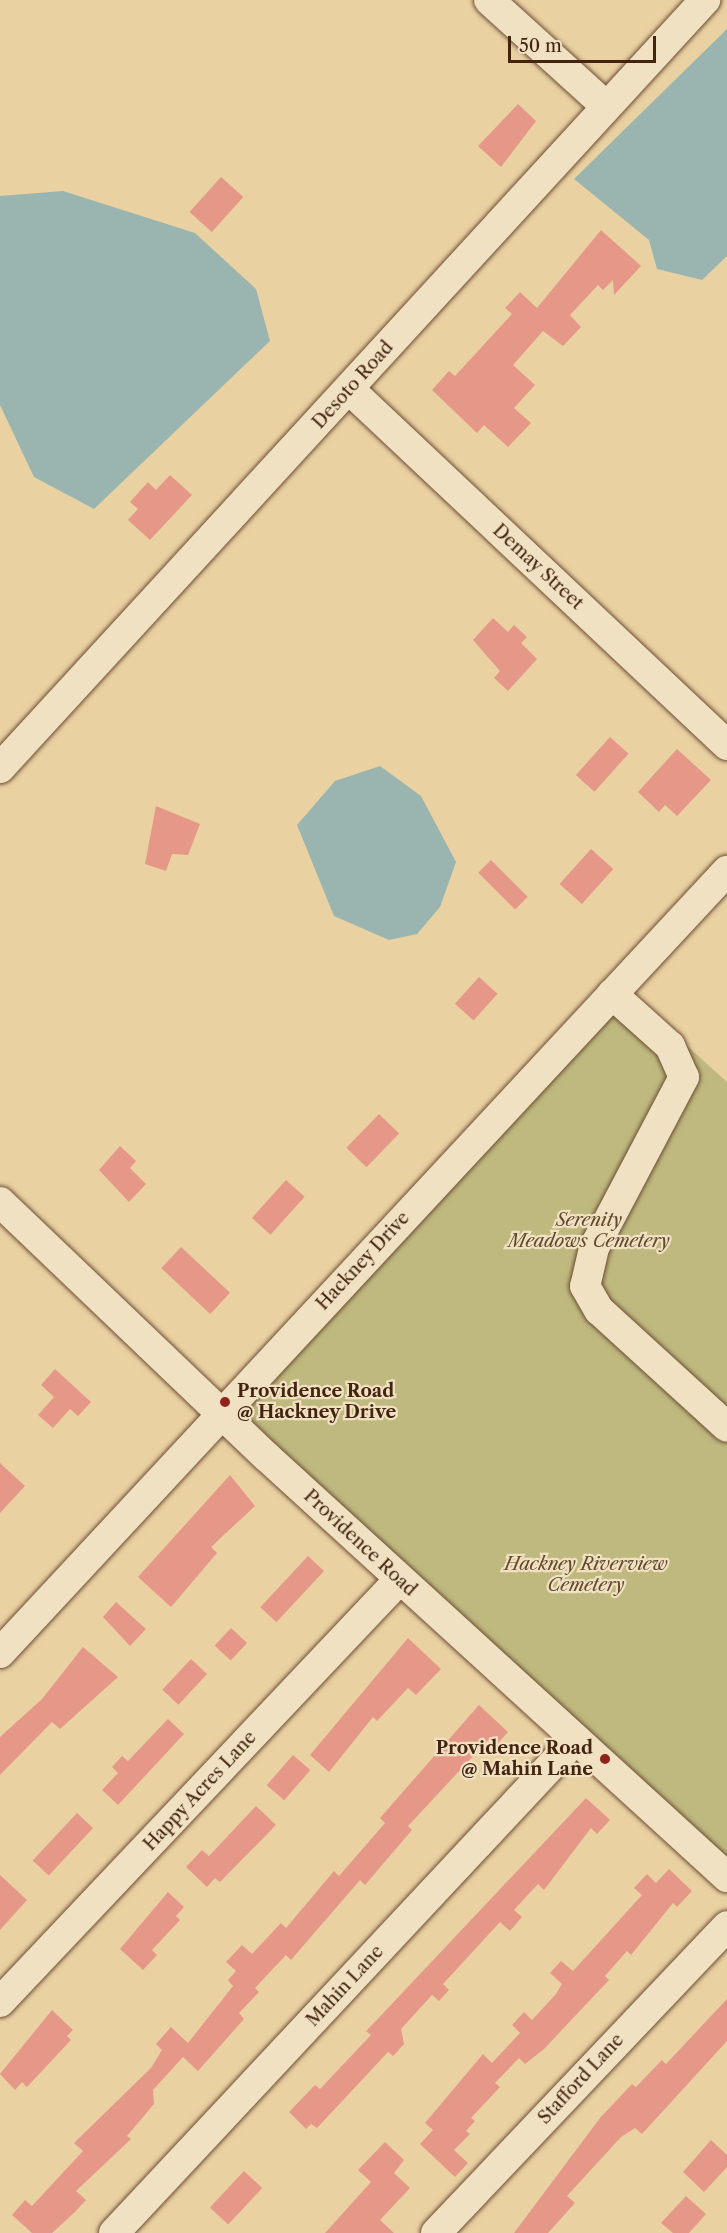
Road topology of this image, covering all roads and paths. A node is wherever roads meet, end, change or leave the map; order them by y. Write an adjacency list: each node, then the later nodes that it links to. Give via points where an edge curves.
1 (489, 0): 3 (street)
2 (705, 0): 3 (street, Desoto Road)
3 (605, 105): 4 (street, Desoto Road)
4 (350, 390): 5 (street, Demay Street); 6 (street, Desoto Road)
5 (727, 745)
6 (0, 768)
7 (727, 871): 8 (street, Hackney Drive)
8 (612, 994): 10 (street, Hackney Drive); 11 (street, via 670,1046 684,1077 594,1248 585,1286 599,1310)
9 (0, 1202): 10 (street, Providence Road)
10 (221, 1414): 12 (street, Providence Road); 13 (street, Hackney Drive)
11 (727, 1427)
12 (399, 1580): 14 (street, Providence Road); 17 (street, Happy Acres Lane)
13 (0, 1653)
14 (576, 1739): 15 (street, Providence Road); 18 (street, Mahin Lane)
15 (727, 1877)
16 (727, 1926): 19 (street, Stafford Lane)
17 (0, 2002)
18 (114, 2233)
19 (436, 2233)

